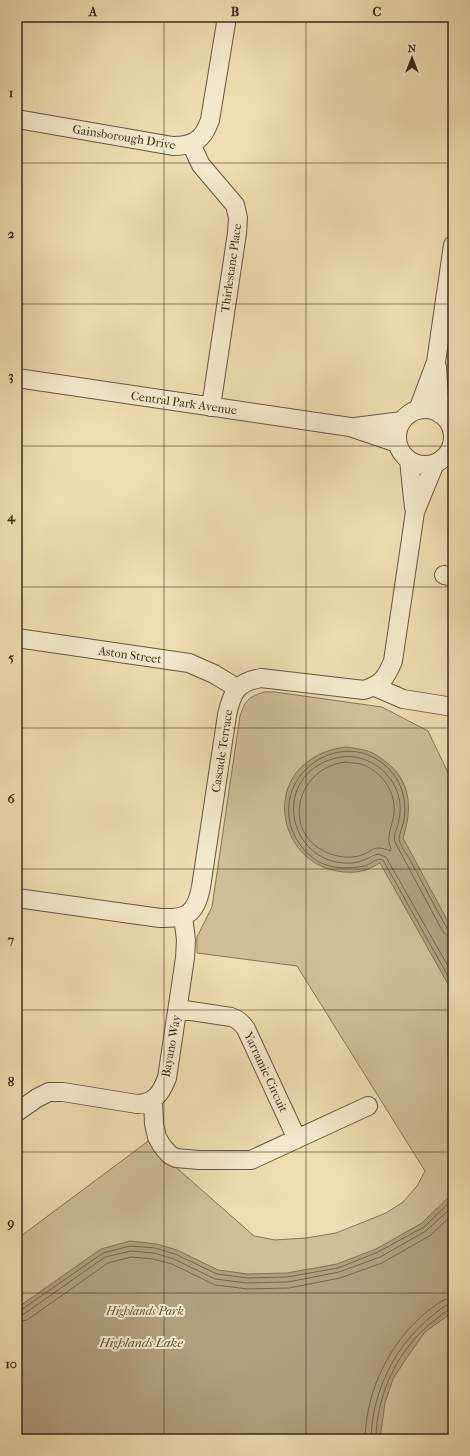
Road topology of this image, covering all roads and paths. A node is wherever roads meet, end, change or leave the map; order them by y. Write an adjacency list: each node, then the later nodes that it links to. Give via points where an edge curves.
1 (227, 17): 3 (street, Gainsborough Drive, via 210,120 201,138)
2 (17, 119): 3 (street, Gainsborough Drive, via 173,146)
3 (191, 144): 7 (street, Thirlestane Place, via 201,165 236,205 238,218)
4 (453, 245): 5 (street)
5 (436, 362): 8 (street); 10 (street)
6 (17, 378): 7 (street, Central Park Avenue)
7 (211, 407): 11 (street, Central Park Avenue)
8 (418, 410): 9 (street); 10 (street, via 433,411)
9 (402, 421): 11 (street, Central Park Avenue); 12 (street, via 398,428)
10 (448, 424): 13 (street, via 453,436)
11 (350, 427): 12 (street, Central Park Avenue)
12 (397, 444): 14 (street)
13 (445, 456): 14 (street, via 426,465); 15 (street)
14 (409, 460): 15 (street)
15 (414, 512): 17 (street, via 393,662 386,677)
16 (17, 638): 18 (street, Aston Street, via 189,663 211,672)
17 (375, 687): 18 (street, via 353,690 261,678 245,682); 19 (street, via 403,699)
18 (237, 688): 21 (street, Cascade Terrace, via 231,698 227,715 199,896 191,912)
19 (453, 707)
20 (17, 898): 21 (street, via 160,918)
21 (182, 916): 22 (street, Bayano Way, via 186,940)
22 (178, 1009): 23 (street, Bayano Way, via 167,1078 161,1092); 26 (street, Yarramie Circuit, via 231,1017 242,1023)
23 (153, 1100): 25 (street, via 138,1104 49,1092); 26 (street, via 157,1137 170,1155 176,1158 251,1160)
24 (368, 1106): 26 (street)
25 (17, 1112)
26 (297, 1139)

